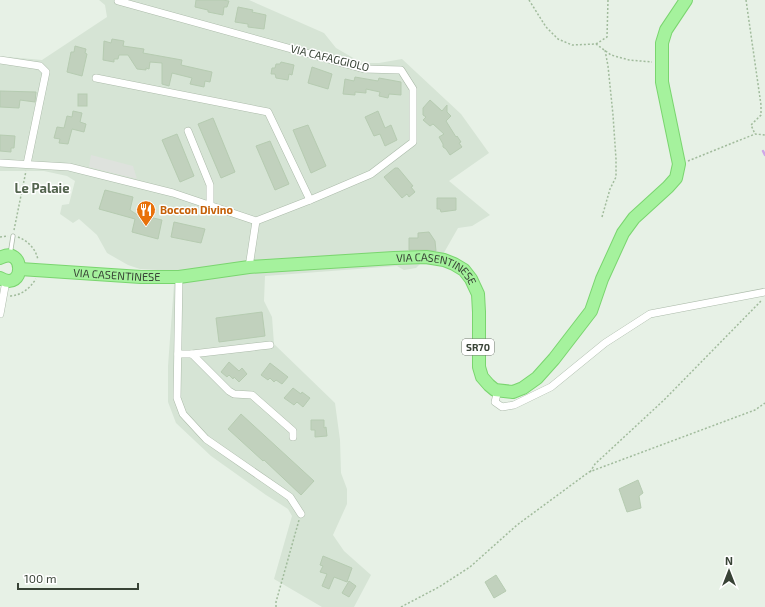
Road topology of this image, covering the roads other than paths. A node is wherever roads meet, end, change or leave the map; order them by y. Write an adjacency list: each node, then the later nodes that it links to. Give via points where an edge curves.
1 (686, 0): 22 (main road, via 666,30 662,43 662,82 679,164 676,178 634,218 623,233 591,312 537,378 524,388 513,392)
2 (118, 1): 8 (street, VIA CAFAGGIOLO, via 364,69 401,70 413,89 413,142 371,174)
3 (0, 60): 7 (street, via 40,66 46,72)
4 (96, 78): 8 (street, via 268,112)
5 (188, 131): 9 (street, via 210,185)
6 (0, 164): 7 (street)
7 (27, 164): 9 (street, via 69,167)
8 (310, 200): 10 (street, VIA CAFAGGIOLO)
9 (210, 205): 10 (street)
10 (256, 221): 13 (street)
11 (13, 236): 12 (lane)
12 (5, 257): 14 (main road, via 16,259)
13 (249, 267): 15 (main road, VIA CASENTINESE / SR70); 22 (main road, VIA CASENTINESE / SR70, via 413,257 434,258 454,264 464,270 478,294 479,367 482,377)
14 (20, 270): 15 (main road, VIA CASENTINESE / SR70); 16 (main road, via 14,279)
15 (179, 277): 20 (street)
16 (3, 279): 18 (street)
17 (765, 292): 22 (street, via 650,314 605,343 551,387 514,405 502,407 495,402)
18 (0, 314)
19 (270, 345): 21 (street)
20 (178, 354): 21 (street); 24 (street, via 177,398 183,414 206,439 290,497)
21 (192, 354): 23 (street, via 229,391 234,394 252,395 292,431)
22 (498, 390)
23 (293, 437)
24 (301, 514)

